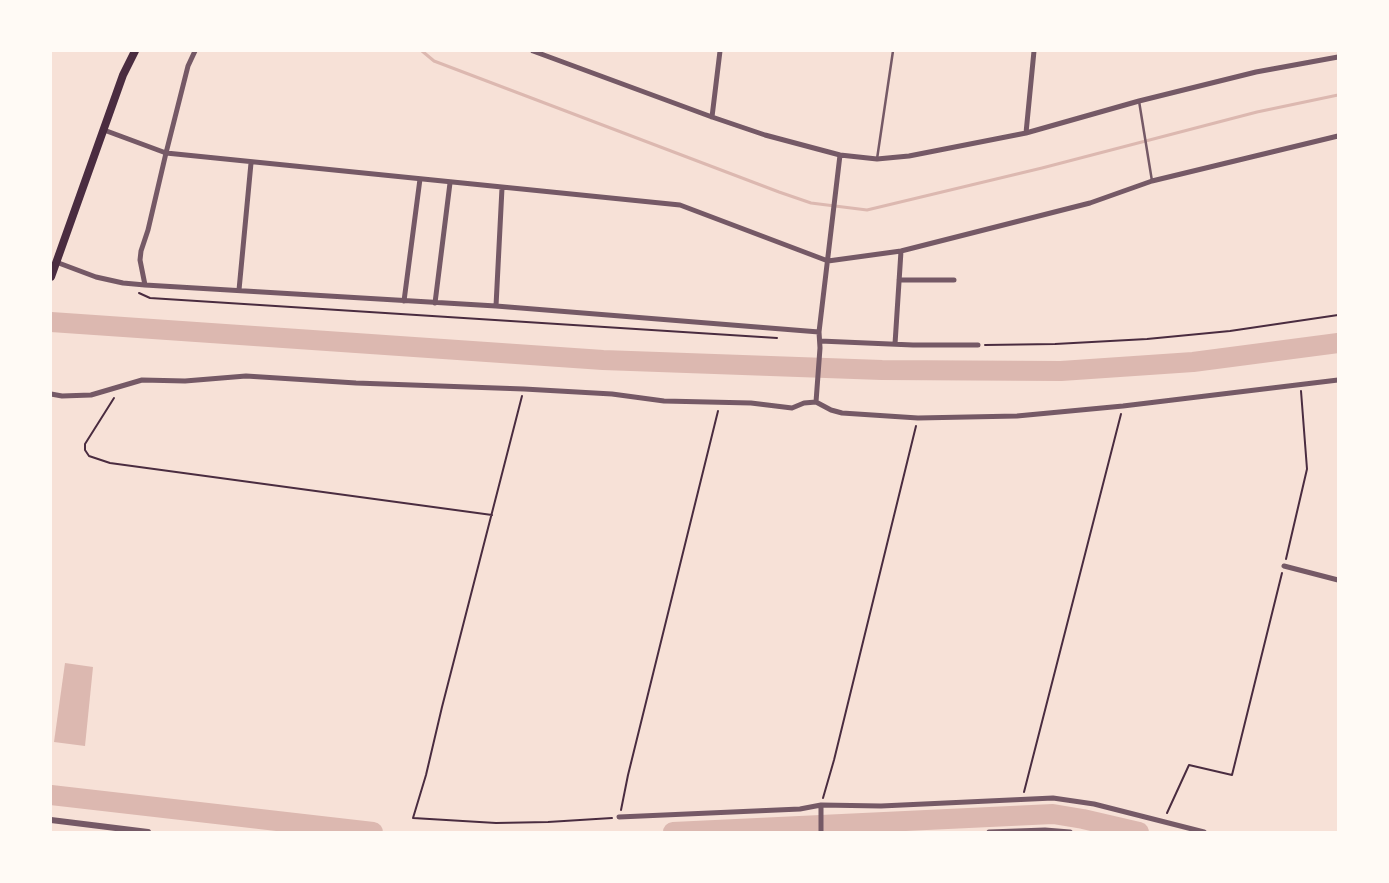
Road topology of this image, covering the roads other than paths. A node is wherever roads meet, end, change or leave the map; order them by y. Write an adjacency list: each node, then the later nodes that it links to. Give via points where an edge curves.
1 (135, 51): 10 (main road)
2 (195, 51): 13 (street, via 188,66)
3 (533, 51): 9 (street)
4 (720, 51): 9 (street)
5 (892, 51): 15 (lane)
6 (1034, 51): 11 (street)
7 (1338, 57): 8 (street, via 1256,72)
8 (1139, 102): 11 (street); 18 (lane)
9 (712, 118): 14 (street)
10 (104, 130): 13 (street); 23 (main road)
11 (1026, 132): 15 (street)
12 (1338, 136): 18 (street)
13 (166, 153): 16 (street); 27 (street, via 141,251)
14 (840, 155): 15 (street); 22 (street)
15 (877, 160)
16 (251, 163): 17 (street); 28 (street)
17 (420, 180): 19 (street); 29 (street)
18 (1152, 181): 21 (street, via 1090,203)
19 (450, 183): 20 (street); 30 (street)
20 (502, 188): 22 (street, via 680,205); 31 (street)
21 (900, 250): 22 (street); 25 (street)
22 (828, 261): 32 (street)
23 (56, 262): 24 (main road); 27 (street, via 96,277)
24 (51, 277)
25 (899, 280): 26 (street); 34 (street)
26 (954, 280)
27 (145, 284): 28 (street)
28 (239, 290): 29 (street)
29 (404, 301): 30 (street)
30 (435, 302): 31 (street)
31 (496, 306): 32 (street)
32 (819, 332): 33 (street)
33 (820, 341): 34 (street); 38 (street)
34 (895, 344): 35 (street)
35 (978, 345)
36 (1338, 380): 38 (street, via 1017,416 918,418 842,413)
37 (51, 394): 38 (street, via 92,395 142,380 185,381 246,376 612,394 664,401 751,403 792,408)
38 (816, 402)
39 (1284, 566): 40 (street)
40 (1338, 580)
41 (820, 807): 42 (street); 45 (street); 48 (street, via 1053,798)
42 (619, 817)
43 (51, 820): 44 (street)
44 (148, 832)
45 (821, 832)
46 (989, 832): 47 (street)
47 (1070, 832)
48 (1204, 832)

